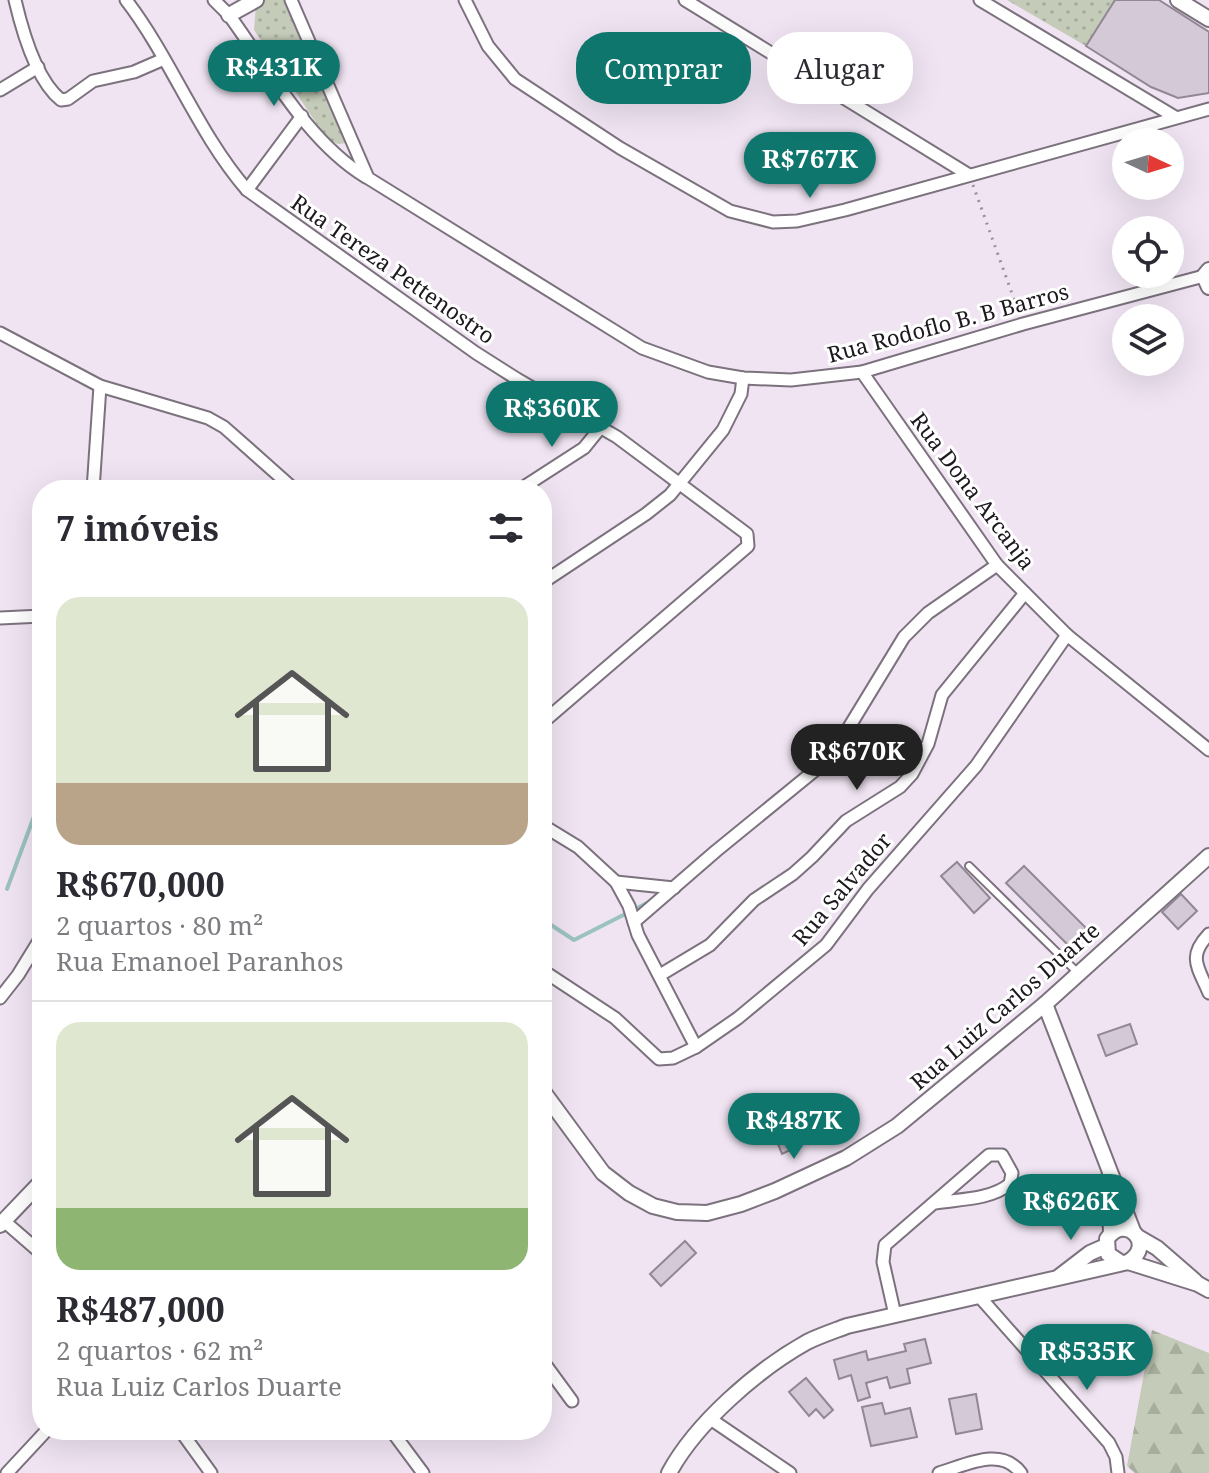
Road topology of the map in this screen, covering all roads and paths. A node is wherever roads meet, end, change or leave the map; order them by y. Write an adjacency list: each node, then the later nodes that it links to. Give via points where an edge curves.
1 (15, 0): 13 (street)
2 (126, 0): 12 (street, Rua Tereza Pettenostro)
3 (214, 0): 10 (street, Rua Rodoflo B. B Barros)
4 (256, 0): 10 (street)
5 (291, 0): 19 (street)
6 (465, 0): 18 (street, via 488,46 515,79 730,211 773,222 797,221)
7 (685, 0): 18 (street)
8 (980, 0): 17 (street)
9 (1178, 0): 11 (street)
10 (229, 15): 16 (street, Rua Rodoflo B. B Barros)
11 (1209, 19)
12 (164, 59): 13 (street, via 93,81 64,100 57,98); 20 (street, Rua Tereza Pettenostro, via 204,133)
13 (38, 67): 14 (street)
14 (0, 90)
15 (1209, 109): 17 (street)
16 (302, 116): 19 (street, Rua Rodoflo B. B Barros, via 334,154); 20 (street)
17 (1175, 117): 18 (street)
18 (969, 175): 22 (path)
19 (368, 178): 25 (street, Rua Rodoflo B. B Barros, via 642,348)
20 (247, 190): 27 (street, Rua Tereza Pettenostro, via 476,353)
21 (1207, 278): 22 (street, Rua Rodoflo B. B Barros)
22 (1023, 324): 24 (street, Rua Rodoflo B. B Barros)
23 (0, 333): 26 (street)
24 (862, 372): 25 (street, Rua Rodoflo B. B Barros, via 791,380); 32 (street, Rua Dona Arcanja)
25 (743, 378): 31 (street, via 723,430)
26 (100, 386): 28 (street); 29 (street, via 208,418)
27 (601, 427): 30 (street, via 584,448); 31 (street, Rua Tereza Pettenostro)
28 (94, 480)
29 (284, 480)
30 (534, 480)
31 (681, 482): 33 (street, via 646,514); 38 (street, Rua Tereza Pettenostro, via 747,534 748,546)
32 (997, 565): 34 (street, Rua Dona Arcanja); 44 (street, via 928,613 904,637 852,724 819,767)
33 (552, 576)
34 (1025, 593): 37 (street, Rua Dona Arcanja); 49 (street, via 942,695 928,744 900,787 846,821 803,866 747,906 710,945)
35 (32, 616): 36 (street)
36 (0, 618)
37 (1067, 635): 39 (street, Rua Dona Arcanja); 54 (street, Rua Salvador, via 976,766 826,945)
38 (552, 714)
39 (1209, 750)
40 (552, 831): 43 (street)
41 (1209, 856): 48 (street, Rua Luiz Carlos Duarte)
42 (969, 866): 48 (lane)
43 (616, 882): 44 (street); 45 (street)
44 (674, 888): 45 (street)
45 (634, 922): 49 (street)
46 (1209, 934): 51 (street, via 1197,946 1195,960)
47 (32, 952): 52 (street)
48 (1079, 974): 53 (street, Rua Luiz Carlos Duarte)
49 (660, 975): 54 (street)
50 (552, 977): 54 (street, Rua Salvador, via 615,1018 659,1059)
51 (1209, 993)
52 (0, 998)
53 (1045, 1004): 55 (street, Rua Luiz Carlos Duarte, via 877,1141 775,1191 707,1213 653,1206 629,1193 603,1173); 56 (street)
54 (696, 1047)
55 (552, 1104)
56 (1108, 1165): 60 (street); 61 (street)
57 (32, 1192): 59 (street)
58 (935, 1203): 58 (street, via 1002,1190 1012,1173 1002,1155 989,1155); 67 (street, via 885,1245 883,1262)
59 (2, 1223): 62 (street)
60 (1136, 1234): 61 (street, via 1126,1228); 63 (street, via 1139,1252); 65 (street)
61 (1109, 1240): 63 (street, via 1108,1254); 64 (street)
62 (32, 1246)
63 (1124, 1262): 64 (street); 65 (street)
64 (1059, 1276): 66 (street)
65 (1204, 1287)
66 (978, 1295): 67 (street); 81 (street, via 1109,1443)
67 (895, 1315): 70 (street, via 808,1341)
68 (552, 1374): 69 (street)
69 (572, 1401)
70 (709, 1418): 77 (street); 78 (street)
71 (38, 1440): 74 (street)
72 (187, 1440): 75 (street)
73 (398, 1440): 76 (street)
74 (9, 1472)
75 (211, 1473)
76 (423, 1473)
77 (669, 1473)
78 (790, 1473)
79 (939, 1473): 80 (street, via 1000,1458 1014,1463)
80 (1021, 1473)
81 (1118, 1473)

